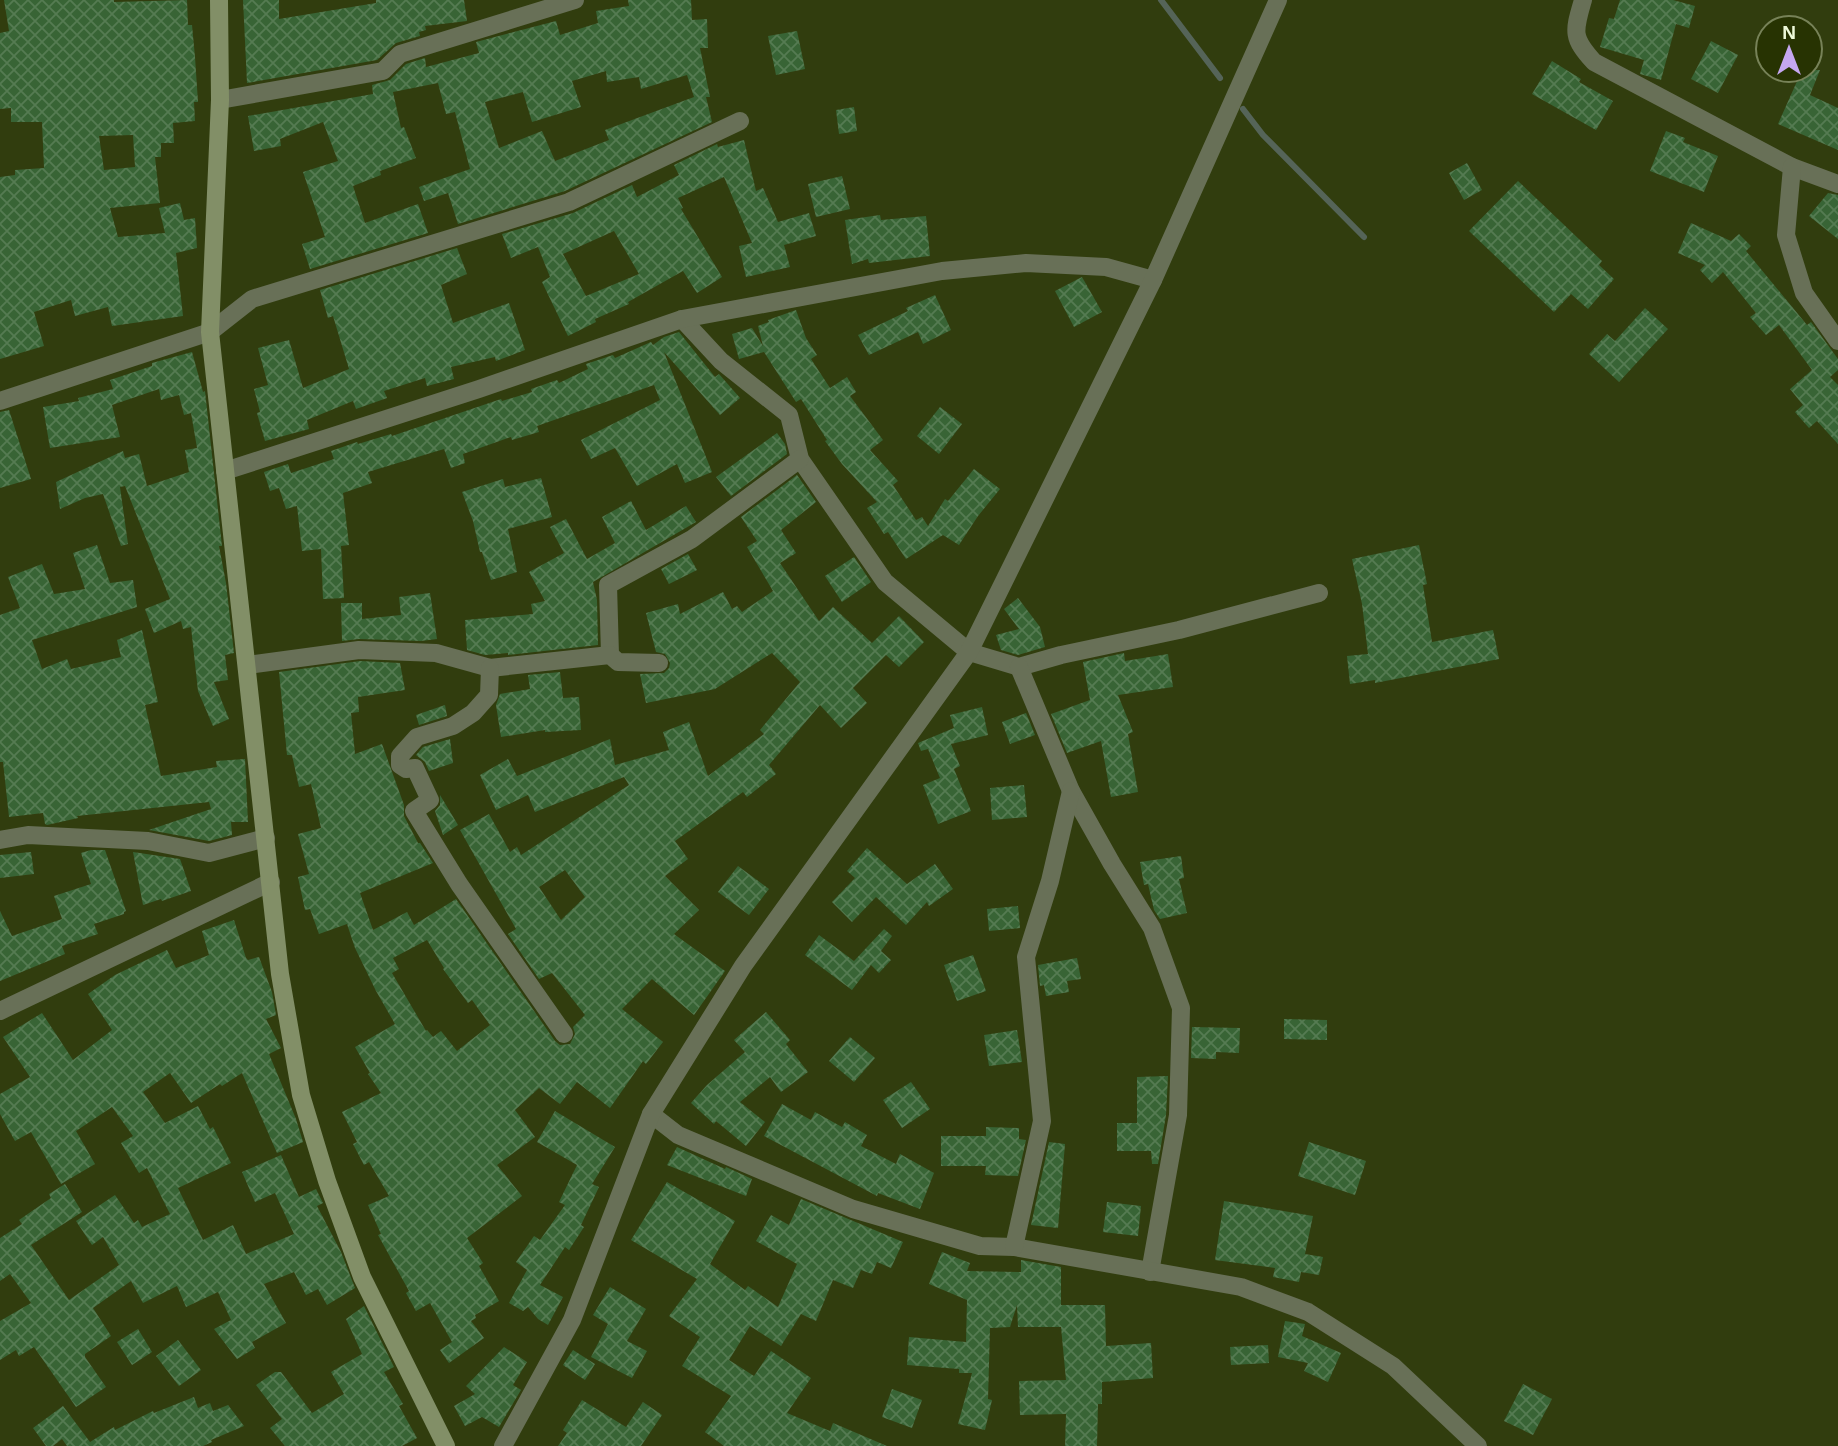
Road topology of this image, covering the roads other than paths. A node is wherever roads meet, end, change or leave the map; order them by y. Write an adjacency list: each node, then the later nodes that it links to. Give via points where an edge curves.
1 (219, 0): 5 (street)
2 (575, 0): 5 (street, via 400,54 383,71)
3 (1278, 0): 9 (street)
4 (1583, 0): 7 (street, via 1575,27 1579,46 1594,62)
5 (220, 100): 11 (street)
6 (740, 121): 11 (street, via 569,202 252,299)
7 (1792, 167): 8 (street); 12 (street, via 1786,235 1804,293)
8 (1838, 184)
9 (1153, 280): 10 (street, via 1106,267 1026,263 942,271); 17 (street)
10 (682, 319): 14 (street, via 720,361 789,415); 15 (street)
11 (210, 332): 13 (street); 15 (street)
12 (1838, 341)
13 (0, 401)
14 (800, 459): 17 (street, via 885,582); 18 (street, via 692,540 608,585)
15 (225, 471): 20 (street)
16 (1319, 593): 21 (street)
17 (969, 653): 21 (street); 29 (street, via 743,966)
18 (610, 655): 19 (street, via 618,662); 22 (street)
19 (659, 663)
20 (248, 666): 22 (street, via 359,650 436,653); 24 (street)
21 (1019, 667): 23 (street)
22 (490, 668): 28 (street, via 489,695 473,713 453,726 417,737 400,756 400,765 415,768 430,800 414,811)
23 (1071, 790): 30 (street, via 1026,957 1042,1121); 31 (street, via 1152,928 1181,1007 1178,1115)
24 (266, 838): 25 (street, via 209,853 148,841 28,835); 26 (street)
25 (0, 840)
26 (271, 882): 27 (street); 32 (street, via 280,974 301,1095 327,1181 362,1277)
27 (0, 1012)
28 (564, 1034)
29 (651, 1114): 30 (street, via 678,1135 853,1209 980,1246); 33 (street, via 572,1320)
30 (1014, 1247): 31 (street)
31 (1150, 1272): 34 (street, via 1241,1287 1308,1312 1393,1366)
32 (446, 1446)
33 (503, 1446)
34 (1478, 1446)

